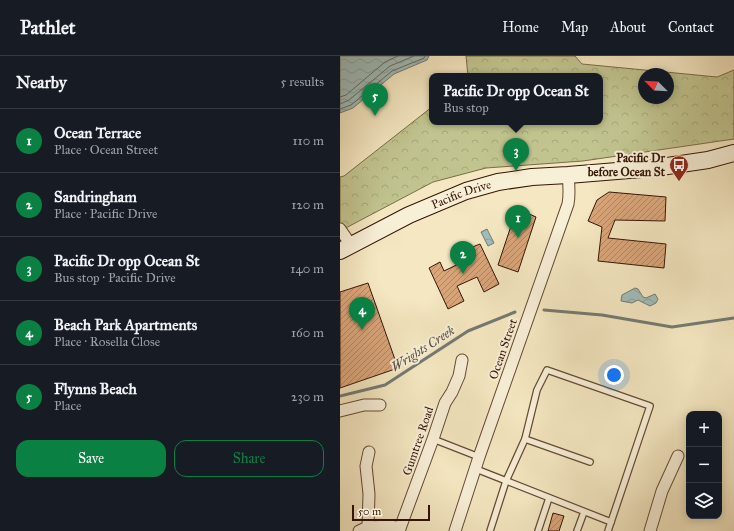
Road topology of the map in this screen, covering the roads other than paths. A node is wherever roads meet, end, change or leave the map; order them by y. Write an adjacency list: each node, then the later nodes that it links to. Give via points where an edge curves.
1 (734, 153): 2 (street, Pacific Drive, via 708,160 654,168)
2 (568, 175): 4 (street, Pacific Drive, via 532,177 481,186 409,215); 12 (street, Ocean Street, via 568,204)
3 (340, 229): 4 (street)
4 (345, 248)
5 (462, 360): 8 (street, Gumtree Road, via 459,376 445,403)
6 (380, 405): 7 (street, via 364,404)
7 (340, 411)
8 (433, 439): 12 (lane); 20 (street, Gumtree Road)
9 (525, 439): 13 (lane); 15 (lane); 18 (lane, via 537,390 547,370 650,406)
10 (369, 452): 19 (street, via 366,466 370,494)
11 (678, 456): 26 (street, via 662,491)
12 (479, 457): 14 (street, Ocean Street)
13 (590, 462)
14 (476, 469): 15 (lane); 21 (street, Ocean Street)
15 (506, 481): 16 (lane); 22 (lane)
16 (549, 498): 17 (lane); 23 (lane)
17 (584, 512): 18 (lane); 24 (lane)
18 (611, 522): 25 (lane)
19 (364, 529): 20 (street, via 390,526)
20 (399, 530)
21 (455, 531)
22 (490, 531)
23 (538, 531)
24 (577, 531)
25 (608, 531)
26 (650, 531)

